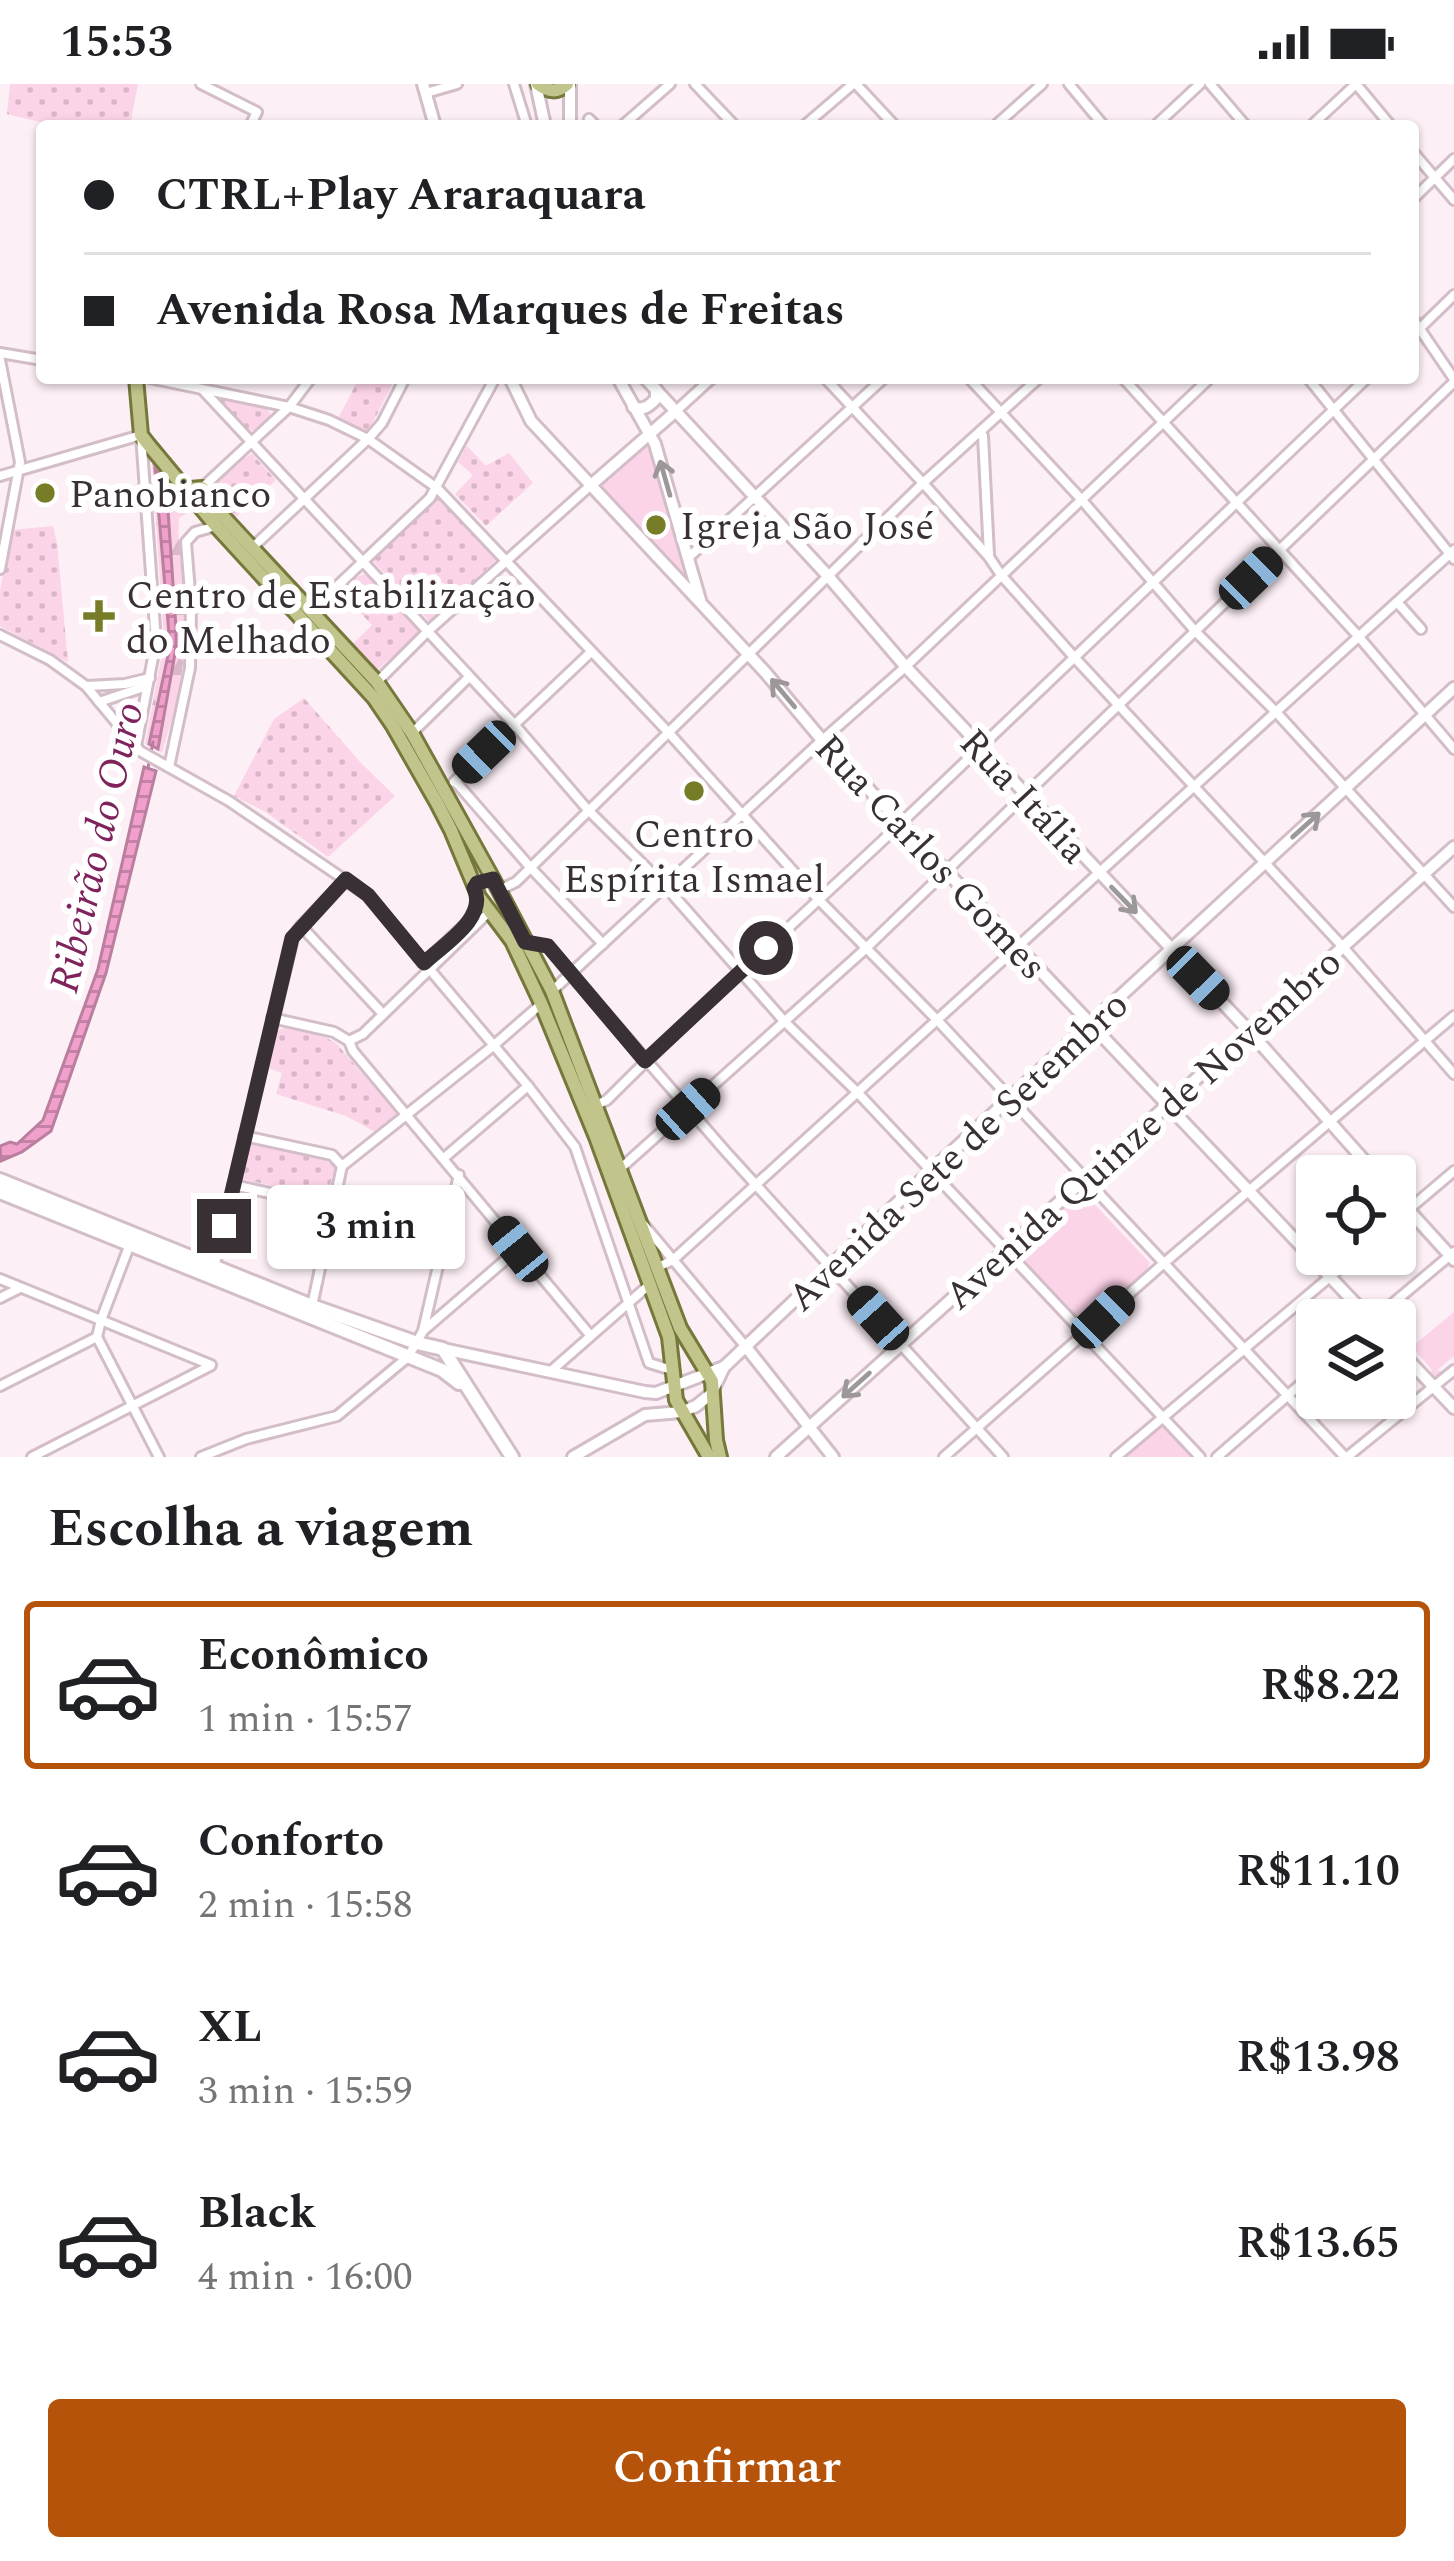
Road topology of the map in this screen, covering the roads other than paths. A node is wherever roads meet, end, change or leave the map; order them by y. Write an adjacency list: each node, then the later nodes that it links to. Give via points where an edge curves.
1 (201, 84): 15 (street, via 257,112)
2 (457, 84): 14 (street)
3 (514, 84): 17 (street)
4 (537, 84): 5 (main road, via 550,91); 18 (street)
5 (569, 84): 19 (street)
6 (670, 84): 20 (street)
7 (695, 84): 21 (street)
8 (855, 84): 22 (street); 23 (street)
9 (1042, 84): 24 (street)
10 (1069, 84): 25 (street)
11 (1200, 84): 26 (street)
12 (1210, 84): 27 (street)
13 (1356, 84): 28 (street); 29 (street)
14 (424, 89): 16 (street)
15 (253, 120)
16 (433, 120)
17 (525, 120)
18 (544, 120)
19 (570, 120)
20 (629, 120)
21 (729, 120)
22 (812, 120)
23 (889, 120)
24 (1001, 120)
25 (1100, 120)
26 (1162, 120)
27 (1241, 120)
28 (1317, 120)
29 (1386, 120)
30 (1419, 159): 32 (street)
31 (1454, 159): 32 (street)
32 (1436, 178): 33 (street); 34 (street)
33 (1419, 194)
34 (1454, 200)
35 (1454, 295): 36 (street)
36 (1419, 324)
37 (1419, 332): 40 (street)
38 (0, 357): 39 (street); 73 (street)
39 (36, 360)
40 (1454, 380): 72 (street)
41 (137, 384): 70 (main road)
42 (183, 384): 58 (street)
43 (306, 384): 60 (street)
44 (402, 384): 69 (street)
45 (492, 384): 79 (street)
46 (512, 384): 77 (street, Rua Carlos Gomes, via 531,421)
47 (621, 384): 61 (street)
48 (651, 384): 59 (street, Rua Itália)
49 (705, 384): 64 (street)
50 (831, 384): 62 (street)
51 (877, 384): 62 (street)
52 (974, 384): 65 (street)
53 (1032, 384): 65 (street)
54 (1128, 384): 66 (street)
55 (1203, 384): 66 (street)
56 (1312, 384): 63 (street)
57 (1360, 384): 63 (street)
58 (201, 388): 60 (street); 71 (street)
59 (656, 389): 61 (street, via 649,406); 64 (street, Rua Itália)
60 (289, 407): 69 (street); 71 (street)
61 (633, 407): 68 (street)
62 (852, 407): 76 (street); 80 (street)
63 (1332, 410): 72 (street); 83 (street)
64 (676, 411): 68 (street); 80 (street, Rua Itália)
65 (1001, 413): 67 (street); 82 (street)
66 (1162, 422): 82 (street); 83 (street)
67 (980, 432): 76 (street); 89 (street)
68 (650, 435): 77 (street); 88 (street, one-way to 68)
69 (368, 439): 79 (street); 81 (street)
70 (144, 440): 73 (street); 75 (main road); 109 (street, via 156,641)
71 (252, 442): 78 (street); 81 (street)
72 (1372, 459): 86 (street); 87 (street)
73 (19, 470): 74 (street); 92 (street)
74 (0, 476)
75 (176, 480): 78 (main road); 84 (main road)
76 (923, 482): 89 (street); 94 (street)
77 (591, 485): 90 (street); 97 (street, Rua Carlos Gomes)
78 (202, 488): 85 (main road)
79 (437, 488): 90 (street); 91 (street)
80 (755, 497): 88 (street); 94 (street, Rua Itália)
81 (304, 498): 85 (street); 91 (street)
82 (1081, 499): 93 (street); 95 (street)
83 (1236, 503): 86 (street); 95 (street)
84 (216, 526): 126 (street, via 186,542 190,668); 144 (main road, via 383,712)
85 (253, 548): 98 (main road)
86 (1280, 550): 101 (street); 103 (street)
87 (1453, 554): 96 (street)
88 (688, 557): 97 (street)
89 (989, 557): 93 (street)
90 (507, 560): 100 (street); 104 (street)
91 (363, 561): 98 (street); 100 (street)
92 (0, 569)
93 (1000, 575): 106 (street); 107 (street)
94 (828, 576): 105 (street); 107 (street, Rua Itália)
95 (1150, 582): 101 (street); 106 (street)
96 (1396, 602): 99 (street); 103 (street)
97 (700, 604): 105 (street, Rua Carlos Gomes)
98 (312, 610): 110 (main road)
99 (1421, 629)
100 (428, 632): 108 (street); 110 (street)
101 (1195, 632): 114 (street); 115 (street)
102 (0, 634): 111 (street)
103 (1359, 637): 115 (street); 116 (street)
104 (591, 652): 118 (street); 121 (street)
105 (749, 655): 121 (street); 122 (street, Rua Carlos Gomes, one-way to 105)
106 (1074, 657): 114 (street); 123 (street)
107 (905, 666): 122 (street); 123 (street, Rua Itália)
108 (469, 677): 118 (street); 120 (street)
109 (150, 681): 111 (street); 113 (street); 117 (street)
110 (377, 682): 120 (main road)
111 (86, 686): 113 (street)
112 (1454, 688): 116 (street, Avenida Sete de Setembro)
113 (99, 702): 119 (street)
114 (1118, 705): 128 (street); 131 (street)
115 (1276, 712): 128 (street); 129 (street)
116 (1424, 716): 125 (street); 129 (street, Avenida Sete de Setembro)
117 (141, 717): 119 (street); 124 (street)
118 (514, 724): 127 (street); 132 (street)
119 (121, 729): 124 (street)
120 (412, 733): 130 (main road)
121 (669, 733): 132 (street); 133 (street)
122 (822, 740): 133 (street); 134 (street, Rua Carlos Gomes)
123 (981, 746): 131 (street, Rua Itália); 134 (street)
124 (138, 749): 126 (street)
125 (1454, 749)
126 (165, 765): 141 (street)
127 (455, 781): 130 (street); 137 (street)
128 (1196, 785): 136 (street); 139 (street)
129 (1347, 788): 136 (street, Avenida Sete de Setembro, one-way to 129); 140 (street)
130 (442, 789): 143 (main road)
131 (1026, 794): 138 (street); 139 (street, Rua Itália)
132 (588, 810): 137 (street); 142 (street)
133 (742, 813): 142 (street); 145 (street)
134 (901, 824): 138 (street, Rua Carlos Gomes); 145 (street)
135 (1454, 847): 140 (street, Avenida Quinze de Novembro)
136 (1266, 862): 151 (street); 154 (street, Avenida Sete de Setembro)
137 (530, 867): 143 (street); 150 (street)
138 (947, 870): 152 (street); 153 (street, Rua Carlos Gomes)
139 (1098, 874): 153 (street); 154 (street, Rua Itália, one-way to 154)
140 (1424, 874): 146 (street); 151 (street, Avenida Quinze de Novembro)
141 (346, 879): 148 (street); 155 (street)
142 (666, 887): 150 (street); 156 (street)
143 (499, 890): 144 (main road, via 482,880); 147 (main road); 149 (main road)
144 (477, 893): 147 (main road); 155 (street, via 473,917)
145 (819, 899): 152 (street); 156 (street)
146 (1454, 907)
147 (490, 912): 155 (street); 159 (main road)
148 (301, 926): 160 (street); 162 (street)
149 (525, 942): 157 (street, via 548,946); 158 (main road)
150 (603, 944): 157 (street)
151 (1343, 947): 166 (street, Avenida Quinze de Novembro); 168 (street)
152 (866, 948): 163 (street); 164 (street)
153 (1017, 948): 164 (street); 165 (street, Rua Carlos Gomes)
154 (1172, 950): 165 (street, Avenida Sete de Setembro); 166 (street, Rua Itália)
155 (427, 966): 160 (street); 169 (street)
156 (739, 973): 163 (street); 170 (street)
157 (573, 974): 158 (street); 170 (street)
158 (552, 991): 175 (main road)
159 (541, 1004): 169 (street); 203 (main road)
160 (383, 1014): 167 (street)
161 (1454, 1016): 168 (street)
162 (272, 1018): 167 (street); 180 (street)
163 (784, 1021): 173 (street); 177 (street)
164 (938, 1021): 173 (street); 174 (street)
165 (1092, 1024): 174 (street, Avenida Sete de Setembro); 176 (street, Rua Carlos Gomes)
166 (1250, 1032): 176 (street, Avenida Quinze de Novembro); 179 (street, Rua Itália)
167 (350, 1041): 178 (street)
168 (1424, 1041): 171 (street); 179 (street)
169 (493, 1046): 172 (street); 178 (street)
170 (645, 1061): 175 (street); 177 (street)
171 (1454, 1074)
172 (528, 1086): 182 (street); 217 (street, via 575,1147)
173 (858, 1093): 186 (street); 191 (street)
174 (1010, 1099): 186 (street, Avenida Sete de Setembro); 189 (street)
175 (596, 1105): 184 (main road)
176 (1168, 1105): 189 (street, Avenida Quinze de Novembro); 192 (street, Rua Carlos Gomes)
177 (688, 1109): 184 (street); 191 (street)
178 (407, 1115): 182 (street); 183 (street)
179 (1330, 1122): 181 (street, Rua Itália); 192 (street)
180 (244, 1136): 183 (street, via 332,1155); 190 (street)
181 (1359, 1155)
182 (444, 1158): 187 (street)
183 (342, 1166): 195 (street)
184 (621, 1168): 197 (main road)
185 (1454, 1171): 194 (street)
186 (931, 1172): 201 (street); 206 (street, Avenida Sete de Setembro)
187 (459, 1175): 198 (street); 200 (street)
188 (0, 1180): 208 (main road)
189 (1084, 1180): 201 (street, Avenida Quinze de Novembro); 205 (street)
190 (233, 1185): 195 (street); 208 (street)
191 (756, 1185): 204 (street); 206 (street)
192 (1250, 1190): 205 (street); 210 (street, Rua Carlos Gomes)
193 (0, 1192): 199 (main road)
194 (1416, 1203)
195 (334, 1206): 198 (street); 218 (street)
196 (1416, 1218): 202 (street)
197 (639, 1219): 204 (street); 207 (main road)
198 (446, 1231): 223 (street)
199 (130, 1244): 208 (main road); 219 (street)
200 (518, 1249): 220 (street); 223 (street)
201 (1005, 1251): 221 (street); 224 (street, Avenida Quinze de Novembro)
202 (1453, 1256): 216 (street)
203 (640, 1261): 207 (main road); 212 (main road)
204 (674, 1261): 207 (street); 225 (street)
205 (1163, 1264): 221 (street); 227 (street)
206 (832, 1266): 224 (street); 225 (street, Avenida Sete de Setembro)
207 (658, 1267): 234 (main road)
208 (213, 1272): 218 (main road)
209 (1332, 1275): 210 (street)
210 (1330, 1277): 215 (street, Rua Carlos Gomes); 227 (street)
211 (0, 1279): 213 (street)
212 (649, 1285): 217 (street); 232 (main road)
213 (21, 1287): 214 (street); 219 (street)
214 (0, 1298)
215 (1351, 1299)
216 (1399, 1299)
217 (628, 1302): 220 (street); 229 (street)
218 (310, 1311): 223 (main road); 228 (main road)
219 (101, 1320): 222 (street); 243 (street, via 212,1365)
220 (590, 1335): 235 (street)
221 (1084, 1335): 246 (street); 248 (street)
222 (97, 1337): 236 (street); 243 (street)
223 (420, 1337): 226 (main road); 228 (street)
224 (901, 1345): 247 (street, Avenida Quinze de Novembro, one-way to 247); 248 (street)
225 (746, 1347): 230 (street, Avenida Sete de Setembro); 247 (street)
226 (443, 1349): 235 (street); 241 (main road)
227 (1244, 1350): 242 (street); 246 (street)
228 (408, 1357): 241 (main road); 251 (street, via 338,1416)
229 (649, 1363): 232 (street); 237 (street)
230 (724, 1367): 234 (street, Avenida Sete de Setembro); 240 (street, Avenida Sete de Setembro)
231 (1416, 1368): 238 (street)
232 (673, 1370): 237 (main road)
233 (1454, 1370): 238 (street)
234 (707, 1372): 237 (street, Avenida Sete de Setembro); 240 (main road)
235 (549, 1373): 237 (street, via 645,1392)
236 (0, 1386)
237 (673, 1387): 245 (main road)
238 (1434, 1387): 244 (street); 263 (street)
239 (1296, 1388): 242 (street)
240 (714, 1390): 245 (street); 255 (main road)
241 (469, 1392): 252 (main road)
242 (1287, 1396): 262 (street); 263 (street)
243 (132, 1406): 249 (street); 250 (street)
244 (1454, 1408)
245 (681, 1412): 253 (street, via 645,1415); 254 (main road)
246 (1164, 1417): 260 (street); 261 (street)
247 (807, 1427): 256 (street, Avenida Quinze de Novembro); 257 (street)
248 (978, 1428): 258 (street); 259 (street)
249 (32, 1457)
250 (159, 1457)
251 (201, 1457)
252 (512, 1457)
253 (573, 1457)
254 (709, 1457)
255 (720, 1457)
256 (776, 1457)
257 (833, 1457)
258 (944, 1457)
259 (1003, 1457)
260 (1116, 1457)
261 (1200, 1457)
262 (1217, 1457)
263 (1346, 1457)

